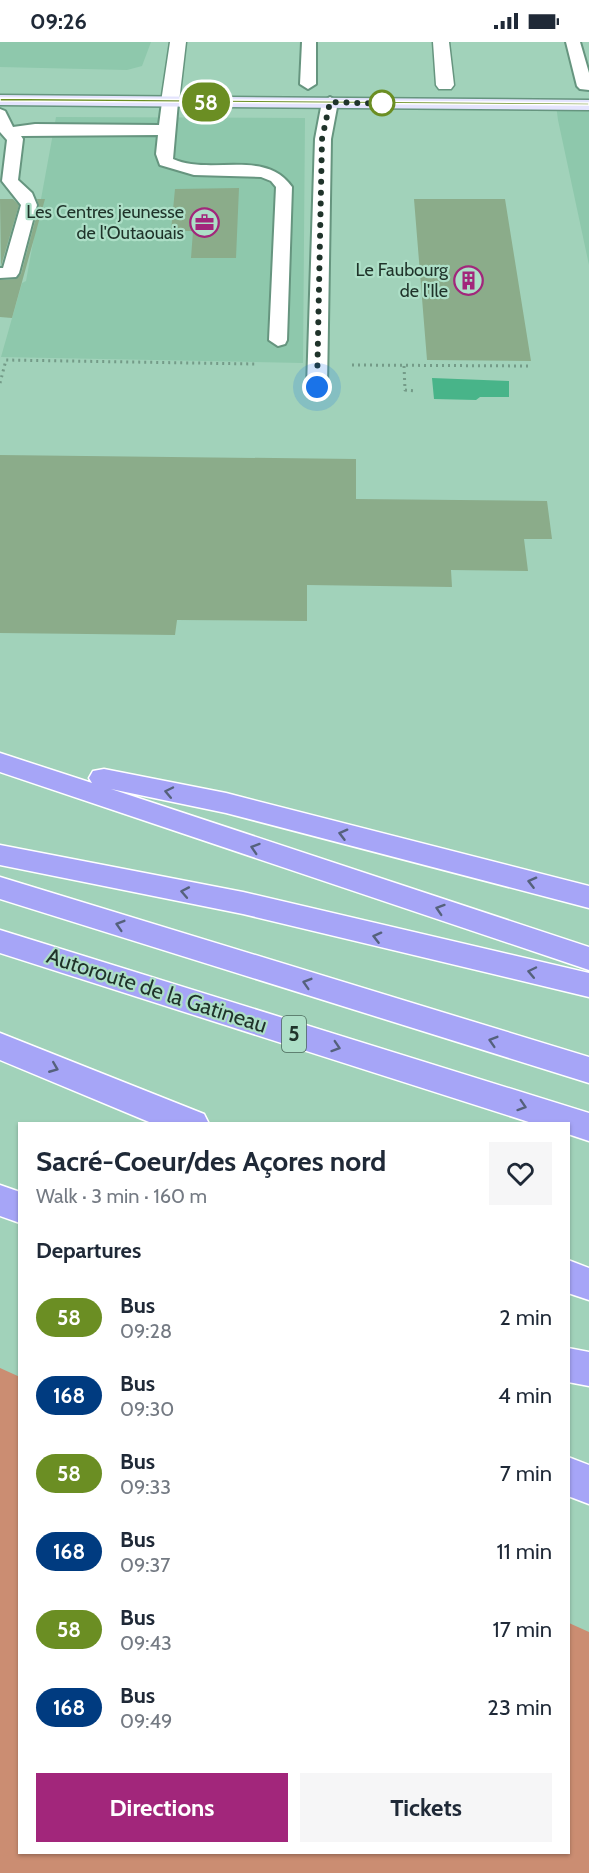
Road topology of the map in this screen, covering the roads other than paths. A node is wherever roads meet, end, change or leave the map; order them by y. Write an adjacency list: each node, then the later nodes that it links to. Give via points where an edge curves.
1 (178, 42): 6 (street)
2 (309, 42): 9 (lane)
3 (441, 42): 12 (street)
4 (573, 42): 15 (lane)
5 (154, 83): 6 (main road)
6 (173, 83): 7 (main road); 16 (street)
7 (196, 83)
8 (286, 84): 9 (main road)
9 (309, 84): 10 (main road)
10 (331, 84)
11 (422, 85): 12 (main road)
12 (445, 85): 13 (main road)
13 (468, 86)
14 (562, 86): 15 (main road)
15 (587, 86)
16 (170, 102): 17 (main road); 19 (main road); 20 (lane)
17 (330, 102): 18 (main road); 24 (lane, via 322,139)
18 (589, 105)
19 (1, 106): 21 (lane, via 2,125)
20 (166, 130): 21 (lane); 23 (lane, via 164,154 173,167 257,171 281,180 284,188)
21 (10, 132): 22 (lane, via 15,145 10,181 29,205 10,273)
22 (0, 273)
23 (278, 340)
24 (317, 387)
25 (0, 757): 29 (highway, one-way to 25, via 226,803)
26 (0, 762): 31 (highway, one-way to 26)
27 (0, 855): 32 (highway, one-way to 27, via 243,903)
28 (0, 888): 34 (highway, 5, one-way to 28)
29 (589, 897)
30 (0, 940): 36 (highway, Autoroute de la Gatineau / 5, one-way to 36)
31 (589, 959)
32 (589, 985)
33 (0, 1046): 35 (highway, one-way to 35)
34 (589, 1070)
35 (186, 1122)
36 (589, 1127)
37 (0, 1200): 38 (highway)
38 (18, 1208)
39 (570, 1276): 40 (highway)
40 (589, 1284)
41 (570, 1365): 42 (highway)
42 (589, 1370)
43 (570, 1477): 44 (highway)
44 (589, 1485)

